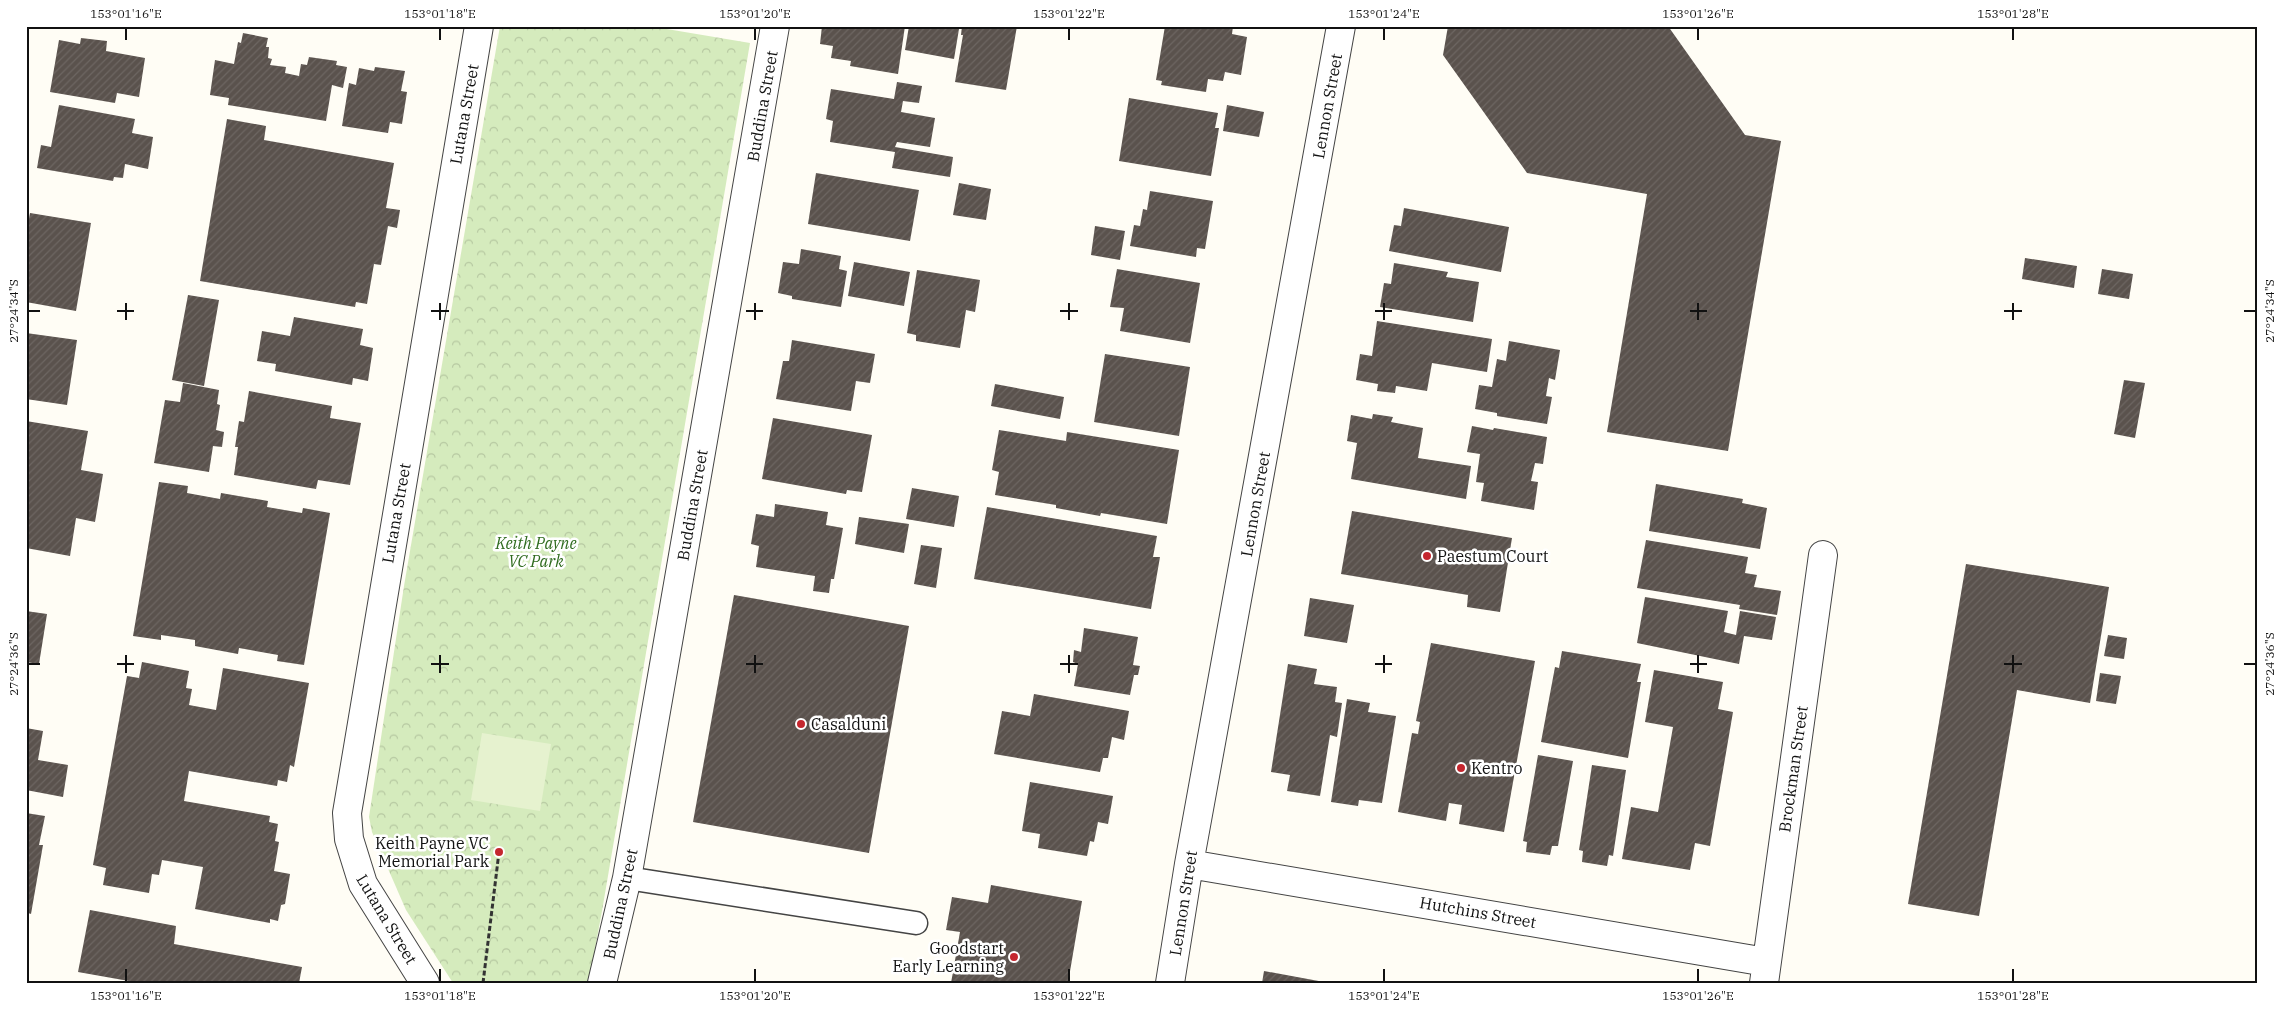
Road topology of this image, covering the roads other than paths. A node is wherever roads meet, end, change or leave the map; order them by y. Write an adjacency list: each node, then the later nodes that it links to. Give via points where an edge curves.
1 (479, 26): 9 (street, Lutana Street, via 347,813 349,840 363,884)
2 (776, 26): 6 (street, Buddina Street)
3 (1340, 26): 5 (street, Lennon Street)
4 (1824, 555): 8 (street, Brockman Street)
5 (1189, 864): 8 (street, Hutchins Street); 11 (street, Lennon Street)
6 (627, 878): 7 (lane); 10 (street, Buddina Street)
7 (916, 923)
8 (1765, 972)
9 (425, 983)
10 (602, 983)
11 (1170, 983)

